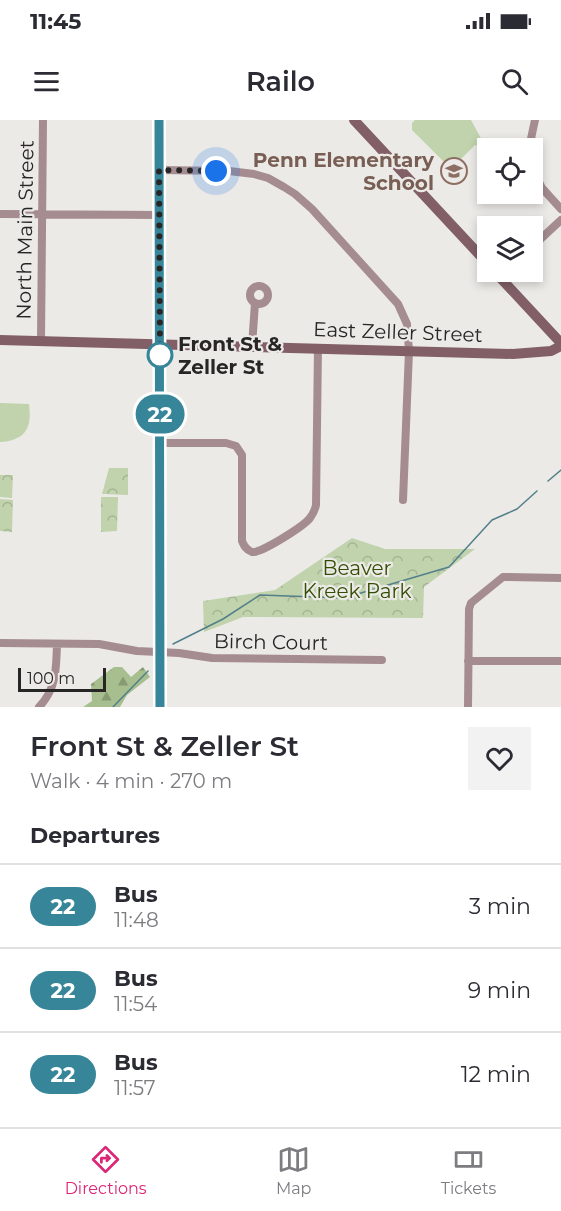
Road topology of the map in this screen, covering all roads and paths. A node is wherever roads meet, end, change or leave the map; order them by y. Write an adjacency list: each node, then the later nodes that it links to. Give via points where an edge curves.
1 (43, 120): 10 (street, North Main Street)
2 (159, 120): 6 (street)
3 (354, 120): 14 (street)
4 (535, 120): 5 (street)
5 (530, 138)
6 (159, 170): 11 (street); 23 (street, via 254,174 295,194 398,304 407,324)
7 (543, 189): 8 (street)
8 (561, 209)
9 (0, 214): 10 (street)
10 (42, 215): 11 (street); 18 (street, North Main Street)
11 (160, 215): 19 (street)
12 (561, 220): 13 (street)
13 (543, 237)
14 (477, 252)
15 (508, 282): 20 (street)
16 (255, 303): 21 (street)
17 (0, 340): 18 (street, East Zeller Street)
18 (41, 341): 19 (street, East Zeller Street)
19 (160, 344): 21 (street, East Zeller Street); 24 (street)
20 (561, 345): 23 (street, East Zeller Street, via 551,351 513,354)
21 (252, 346): 22 (street, East Zeller Street)
22 (318, 348): 23 (street, East Zeller Street); 24 (street, via 315,509 306,522 262,550 248,551 242,541 242,455 236,446)
23 (409, 351): 25 (street)
24 (160, 443): 29 (street)
25 (403, 500)
26 (561, 578): 31 (street, via 503,577 474,600 469,609)
27 (0, 643): 28 (street, Birch Court)
28 (57, 644): 29 (street, Birch Court, via 99,644); 33 (street, via 57,674 48,697)
29 (160, 652): 30 (street, Birch Court, via 212,658); 34 (street)
30 (382, 660)
31 (468, 661): 32 (street); 35 (street)
32 (561, 661)
33 (39, 707)
34 (160, 707)
35 (468, 707)

